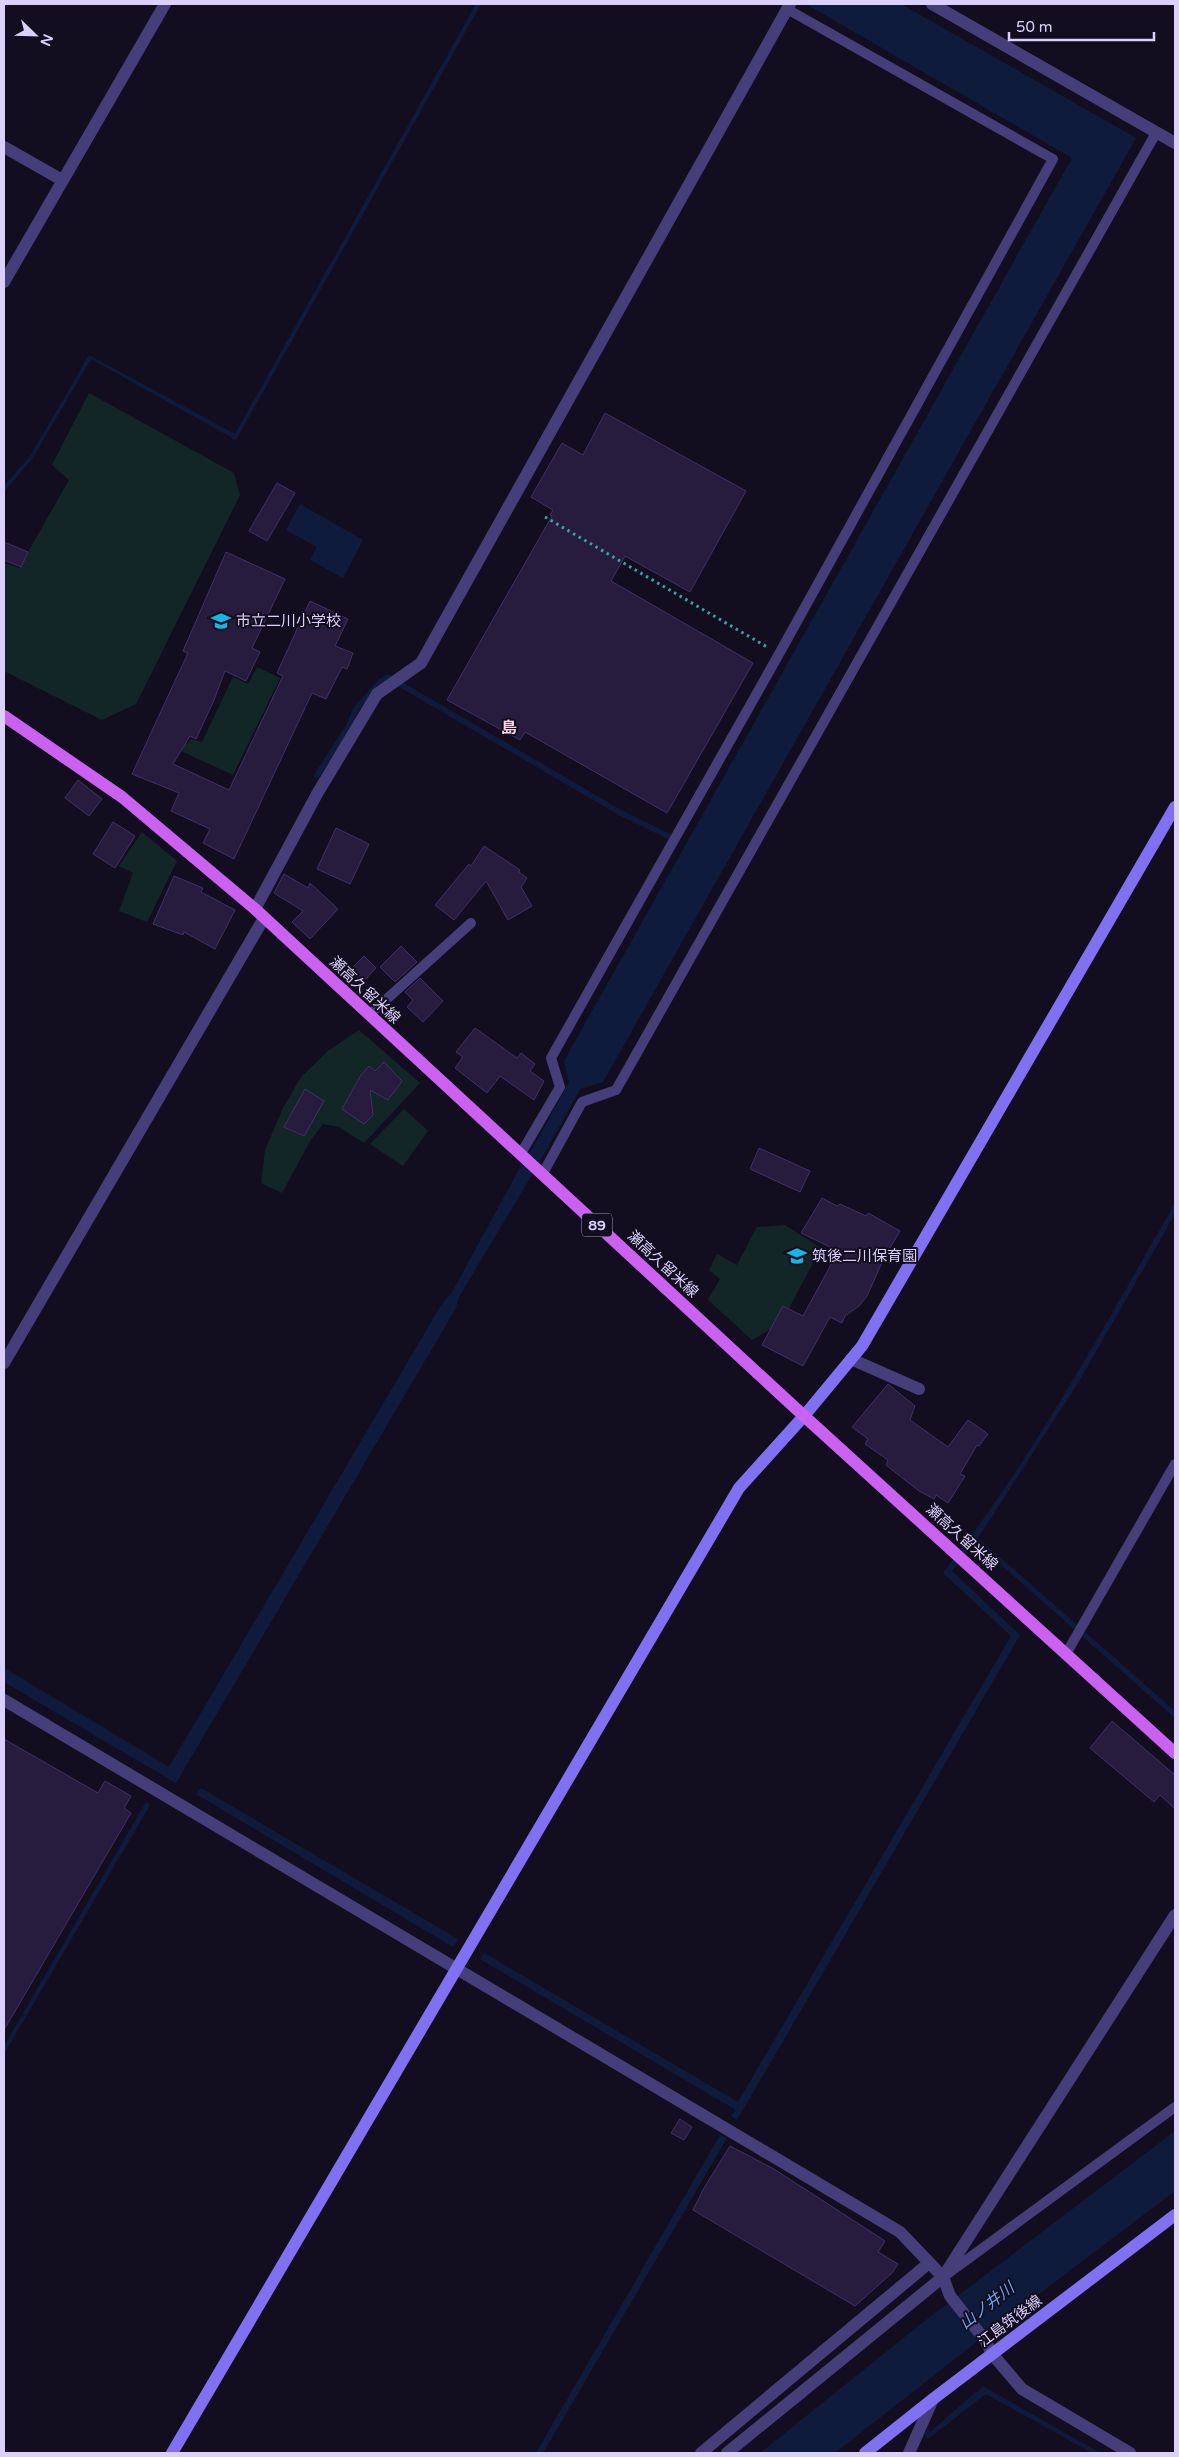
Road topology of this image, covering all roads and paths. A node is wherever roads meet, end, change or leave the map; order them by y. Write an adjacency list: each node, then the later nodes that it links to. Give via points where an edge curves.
1 (165, 4): 7 (street)
2 (932, 4): 4 (street)
3 (789, 6): 10 (lane, via 1053,159); 13 (street, via 421,663 378,694 317,794)
4 (1156, 132): 5 (street); 18 (lane, via 616,1090 582,1102)
5 (1175, 144)
6 (4, 147): 7 (street)
7 (62, 180): 8 (street)
8 (4, 282)
9 (546, 517): 10 (path)
10 (778, 654): 17 (lane, via 551,1058 560,1087)
11 (4, 717): 13 (main road, 瀬高久留米線 / 89, via 122,797)
12 (1175, 807): 19 (street, via 862,1346)
13 (255, 909): 14 (main road, 瀬高久留米線 / 89)
14 (264, 918): 16 (main road, 瀬高久留米線 / 89); 20 (street)
15 (471, 923): 16 (lane)
16 (369, 1016): 17 (main road, 瀬高久留米線 / 89)
17 (520, 1155): 18 (main road, 瀬高久留米線 / 89)
18 (542, 1176): 22 (main road, 瀬高久留米線 / 89)
19 (851, 1359): 21 (street); 22 (street)
20 (4, 1363)
21 (919, 1389)
22 (804, 1416): 24 (main road, 瀬高久留米線 / 89); 28 (street, via 739,1488)
23 (1175, 1464): 24 (lane)
24 (1066, 1654): 26 (main road, 瀬高久留米線 / 89)
25 (4, 1700): 28 (street)
26 (1175, 1753)
27 (1175, 1915): 32 (street)
28 (457, 1968): 31 (street, via 900,2232); 35 (street)
29 (1175, 2106): 32 (lane)
30 (1175, 2215): 33 (street, 江島筑後線)
31 (929, 2262): 32 (street); 36 (street)
32 (943, 2278): 33 (street, via 950,2296); 37 (street)
33 (993, 2355): 34 (street, 江島筑後線); 40 (street, via 1022,2389)
34 (933, 2399): 38 (street, 江島筑後線); 39 (street)
35 (172, 2453)
36 (701, 2453)
37 (726, 2453)
38 (865, 2453)
39 (909, 2453)
40 (1130, 2453)

